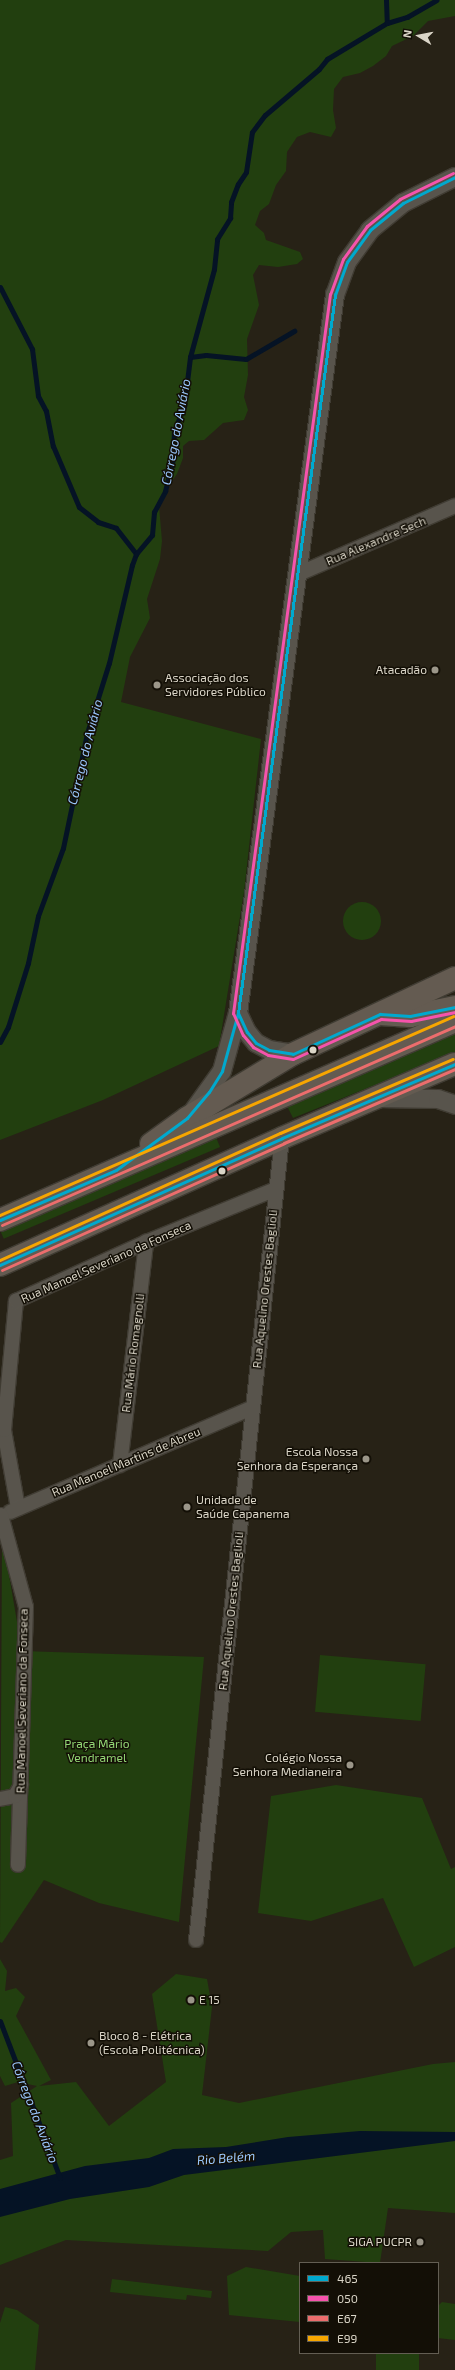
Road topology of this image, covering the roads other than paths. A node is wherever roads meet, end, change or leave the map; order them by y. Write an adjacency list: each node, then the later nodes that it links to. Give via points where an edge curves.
1 (455, 177): 3 (street, via 420,193 386,214 357,246 340,280 331,314)
2 (455, 506): 3 (street, Rua Alexandre Sech)
3 (296, 575): 6 (street)
4 (455, 978): 7 (highway)
5 (455, 1007): 7 (highway, via 410,1016)
6 (238, 1013): 9 (street, via 247,1032 256,1043 269,1050); 13 (street, via 222,1071 209,1092)
7 (380, 1014): 9 (highway)
8 (455, 1021): 15 (highway)
9 (293, 1054): 13 (highway)
10 (455, 1064): 11 (highway)
11 (375, 1098): 12 (street, via 438,1099); 14 (highway)
12 (455, 1105)
13 (187, 1118): 15 (highway)
14 (282, 1138): 16 (street, Rua Aquelino Orestes Baglioli); 19 (highway)
15 (116, 1170): 17 (highway)
16 (276, 1189): 18 (street, Rua Manoel Severiano da Fonseca); 20 (street, Rua Aquelino Orestes Baglioli)
17 (0, 1220)
18 (146, 1242): 21 (street, Rua Mário Romagnolli); 22 (street, Rua Manoel Severiano da Fonseca, via 16,1301 4,1430)
19 (0, 1265)
20 (252, 1408): 21 (street, Rua Manoel Martins de Abreu); 27 (street, Rua Aquelino Orestes Baglioli)
21 (120, 1465): 22 (street, Rua Manoel Martins de Abreu)
22 (18, 1508): 23 (street, Rua Manoel Martins de Abreu)
23 (1, 1516): 24 (street, Rua Manoel Severiano da Fonseca, via 26,1607)
24 (21, 1785): 25 (street, via 15,1796); 26 (street, Rua Manoel Severiano da Fonseca)
25 (0, 1799)
26 (18, 1865)
27 (196, 1940)

